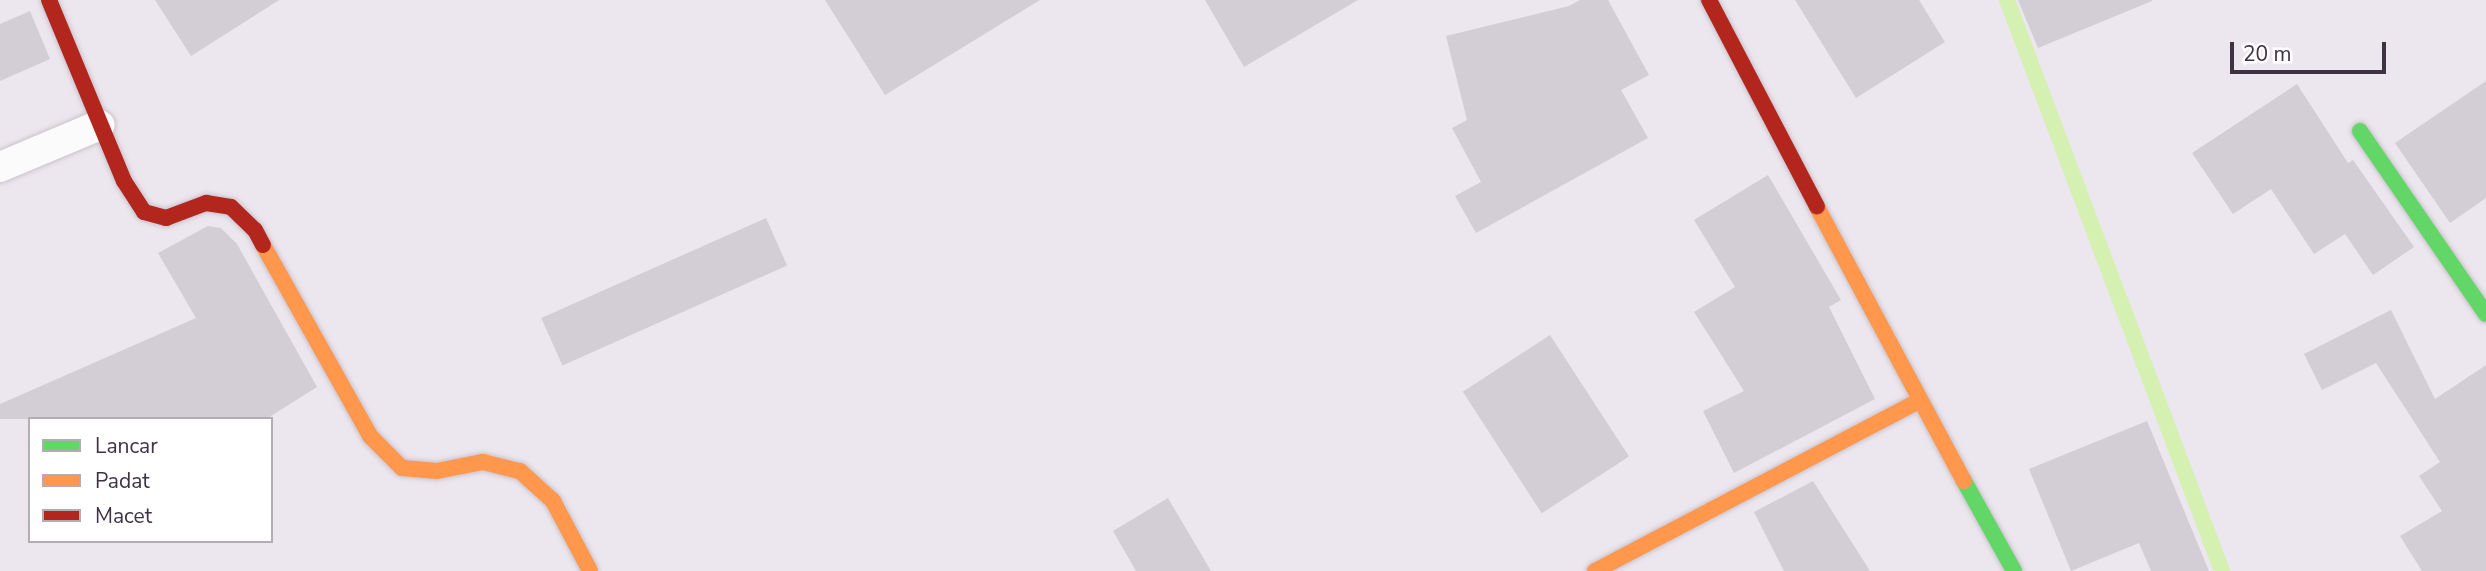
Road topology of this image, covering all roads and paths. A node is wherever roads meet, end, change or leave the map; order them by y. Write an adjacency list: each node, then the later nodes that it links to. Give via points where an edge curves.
1 (49, 0): 3 (street)
2 (1709, 0): 7 (street)
3 (100, 125): 5 (lane); 8 (street, via 124,181 145,212 166,218 206,203 231,207 256,230 370,436 402,468 437,471 483,462 520,471 553,501)
4 (2360, 131): 6 (street)
5 (0, 167)
6 (2486, 314)
7 (1919, 401): 9 (street); 10 (street)
8 (590, 571)
9 (1595, 571)
10 (2014, 571)

